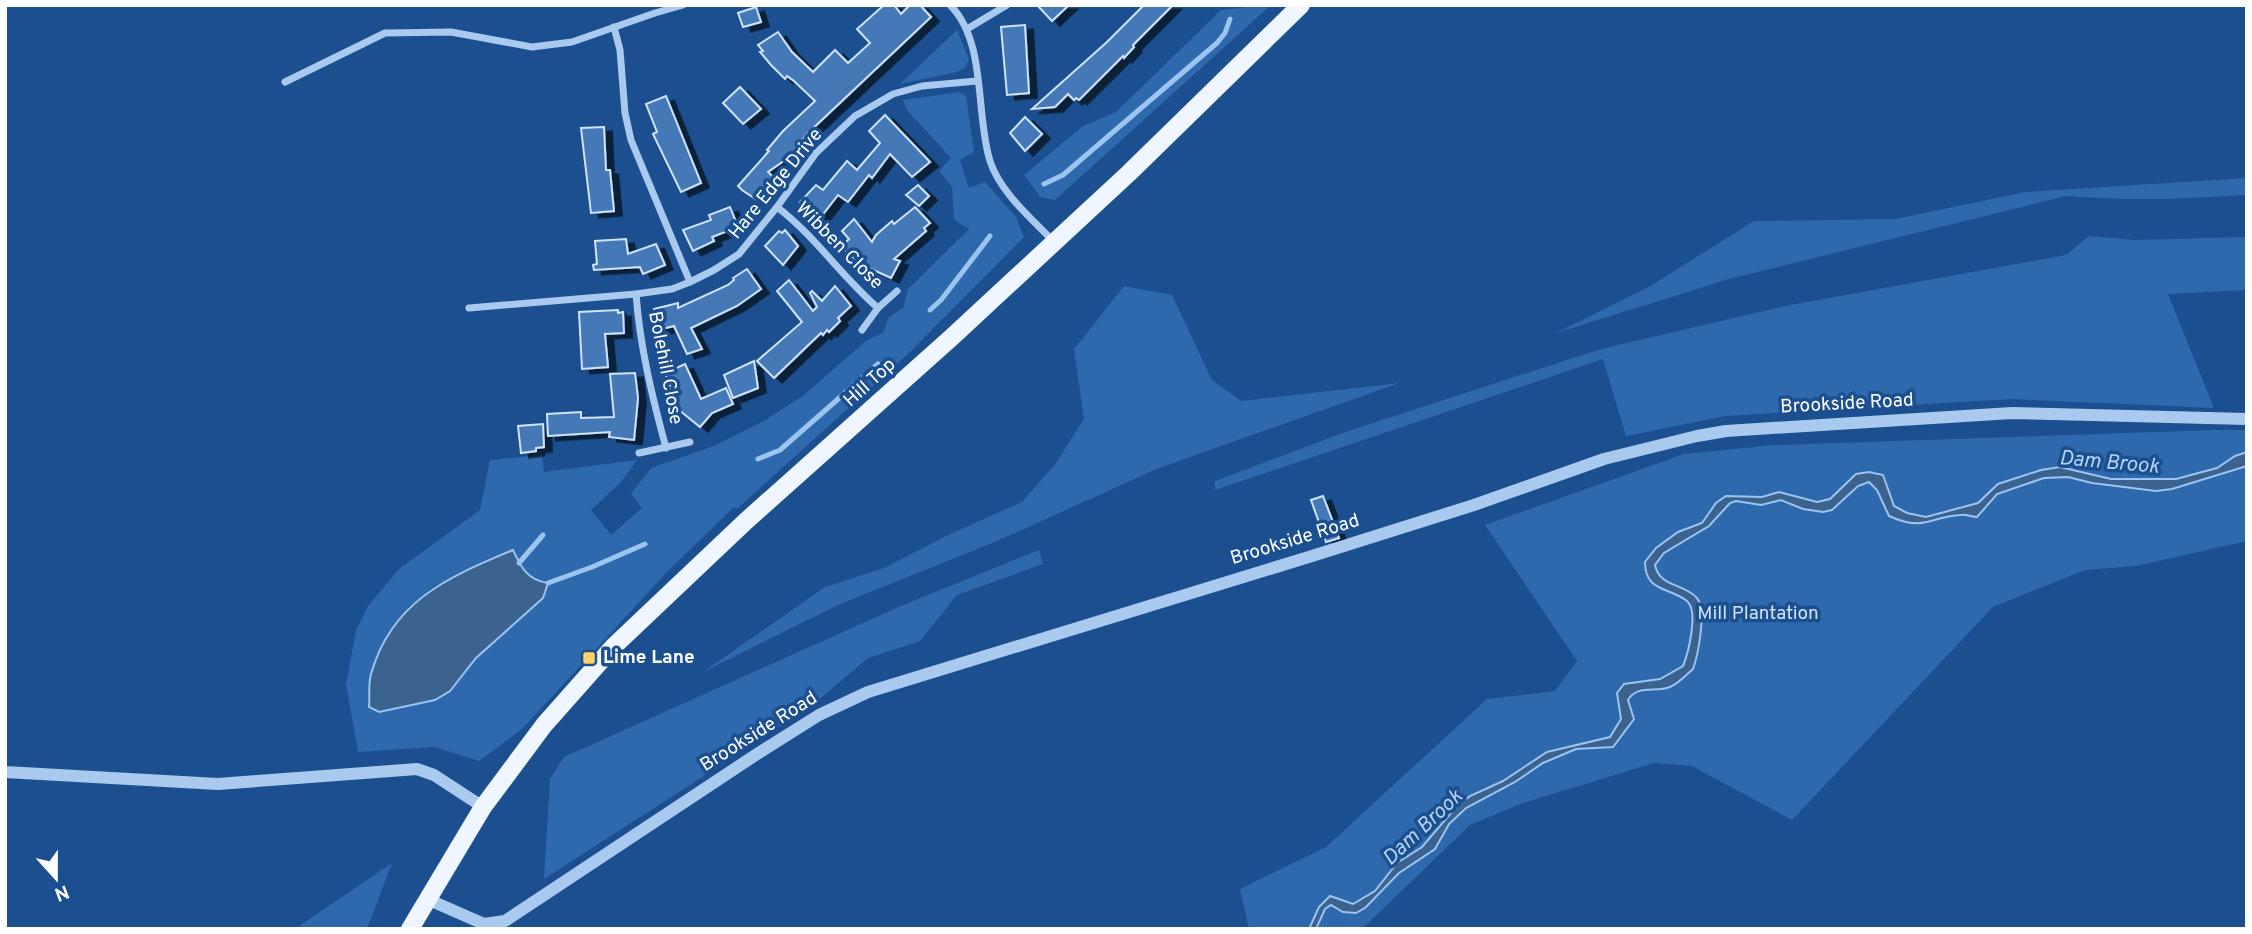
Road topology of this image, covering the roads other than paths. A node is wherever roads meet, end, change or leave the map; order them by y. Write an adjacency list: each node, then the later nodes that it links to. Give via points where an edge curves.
1 (683, 5): 5 (street)
2 (950, 5): 7 (street)
3 (1007, 5): 7 (street)
4 (1301, 5): 11 (main road, Hill Top)
5 (654, 9): 6 (street)
6 (614, 27): 9 (street, via 572,42 532,47 451,32 385,33); 12 (street, via 631,140)
7 (967, 29): 8 (street)
8 (977, 81): 10 (street, Hare Edge Drive, via 922,86 872,105 817,153); 11 (street, via 990,160 1001,184)
9 (285, 82)
10 (777, 207): 12 (street, Hare Edge Drive, via 739,254); 16 (street, Wibben Close)
11 (1054, 242): 23 (main road, Hill Top, via 614,646 544,724)
12 (690, 282): 14 (street, Hare Edge Drive)
13 (897, 291): 16 (street, Wibben Close)
14 (636, 294): 15 (street, Hare Edge Drive); 20 (street, Bolehill Close, via 648,380)
15 (469, 308)
16 (878, 308): 17 (street, Wibben Close)
17 (862, 330)
18 (2247, 419): 24 (street, Brookside Road, via 2012,413 1726,431 1642,448 1312,556 868,692 819,715 757,754 505,921 484,924)
19 (690, 442): 20 (street, Bolehill Close)
20 (666, 447): 21 (street, Bolehill Close)
21 (639, 453)
22 (5, 772): 23 (street, via 218,784 417,769)
23 (483, 807): 24 (main road, Hill Top)
24 (427, 899): 25 (main road, Hill Top)
25 (410, 929)

